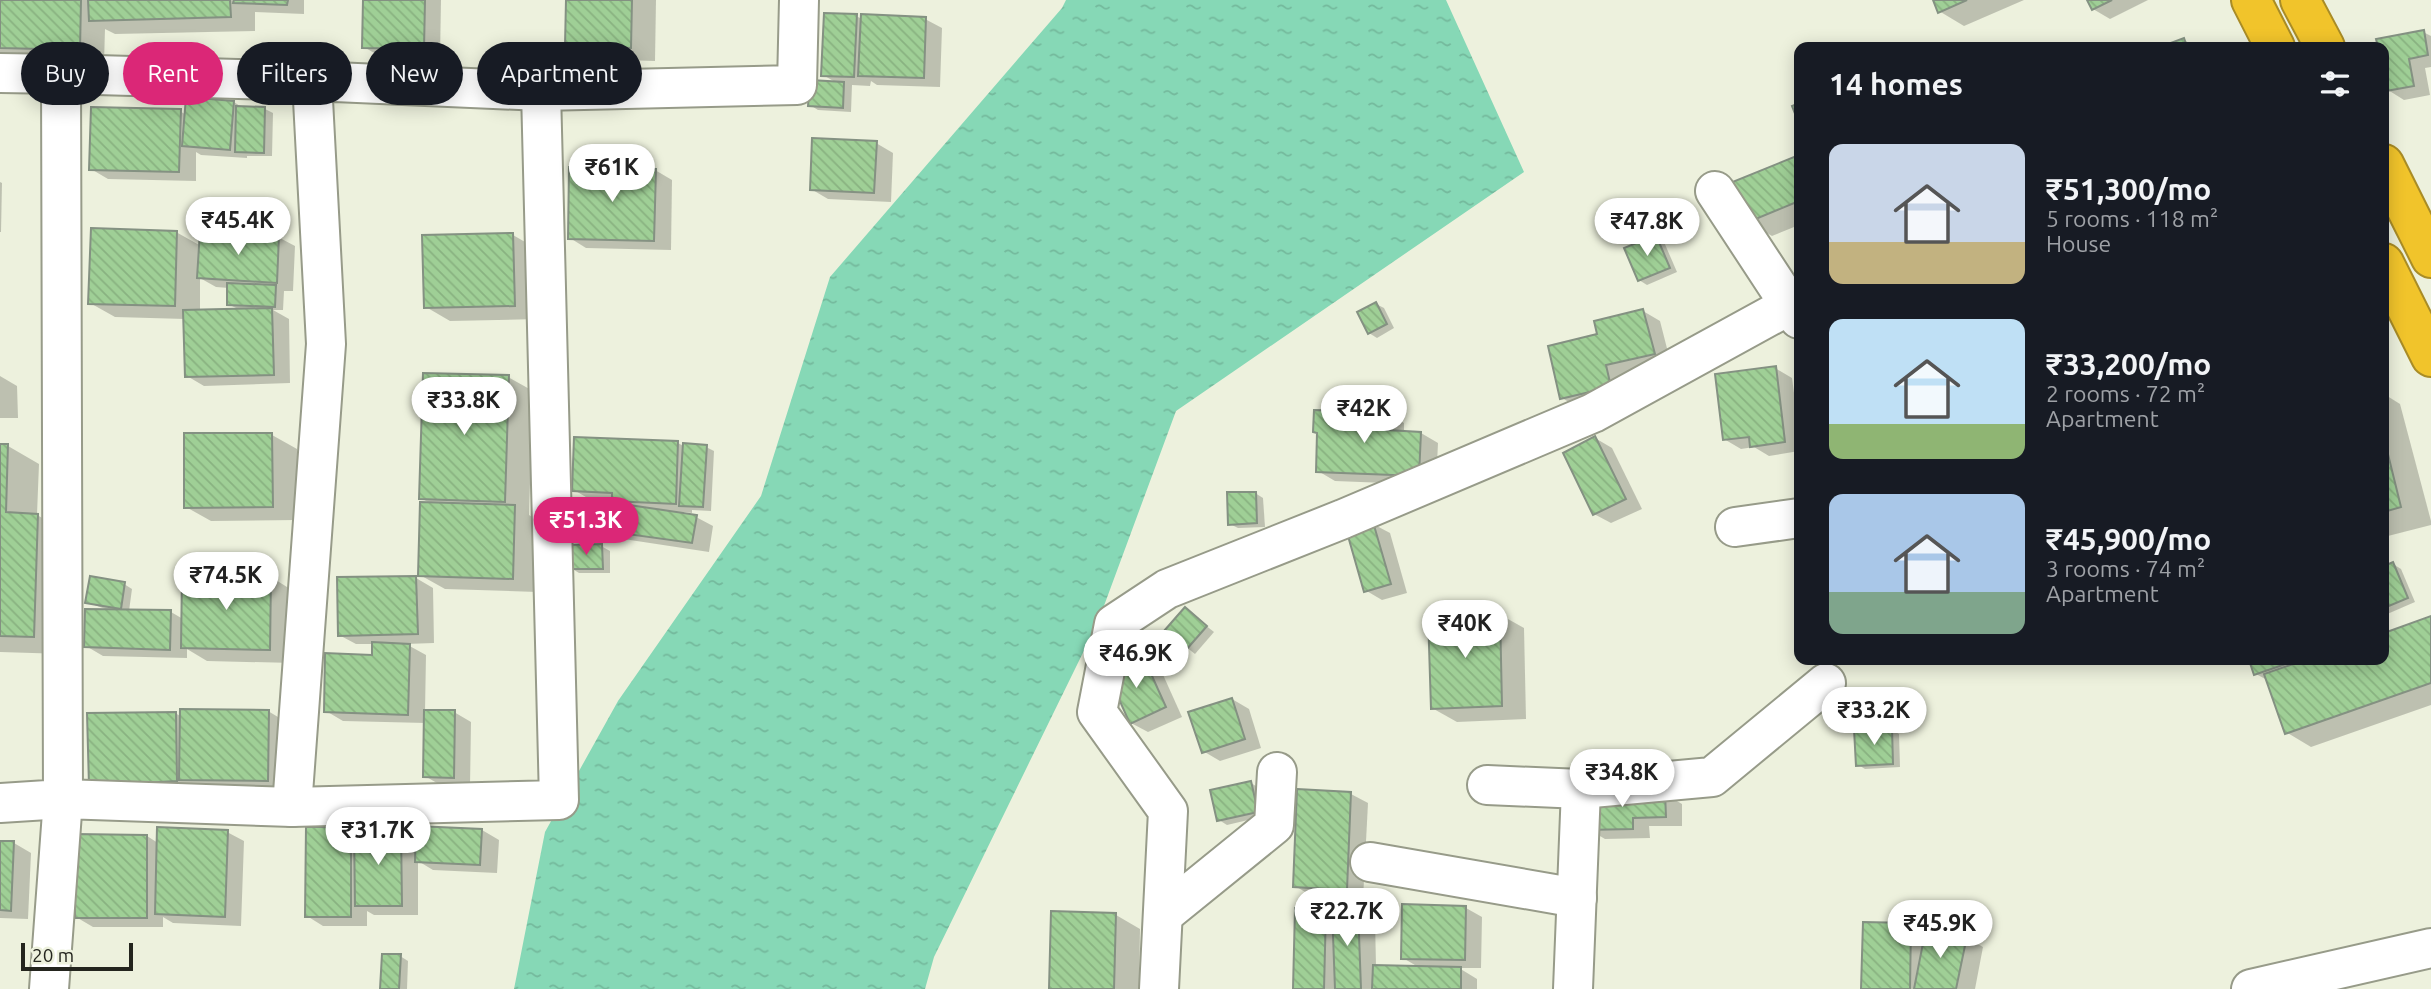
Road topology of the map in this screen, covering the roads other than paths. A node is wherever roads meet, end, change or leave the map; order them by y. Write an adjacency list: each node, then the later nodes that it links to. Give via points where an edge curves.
1 (799, 0): 12 (street, via 797,85)
2 (2250, 0): 4 (highway)
3 (2300, 0): 5 (highway)
4 (2272, 42)
5 (2322, 42)
6 (0, 73): 7 (street)
7 (21, 73)
8 (109, 75): 9 (street)
9 (237, 79)
10 (352, 83): 11 (street)
11 (477, 88)
12 (642, 89)
13 (61, 105): 29 (street)
14 (313, 105): 31 (street, via 326,344)
15 (541, 105): 31 (street, via 559,800)
16 (2389, 174): 18 (highway)
17 (1715, 191): 20 (street)
18 (2431, 258)
19 (2389, 273): 22 (highway)
20 (1794, 305)
21 (1794, 309): 34 (street, via 1593,413 1167,589 1114,624 1097,712 1168,811)
22 (2431, 357)
23 (1794, 519): 24 (street)
24 (1735, 527)
25 (1826, 683): 28 (street, via 1712,777)
26 (1278, 772): 34 (street, via 1274,825)
27 (1487, 785): 28 (street)
28 (1581, 789): 33 (street)
29 (64, 799): 30 (street); 31 (street); 36 (street)
30 (0, 803)
31 (292, 807)
32 (1370, 862): 33 (street)
33 (1577, 898): 38 (street)
34 (1163, 915): 37 (street)
35 (2431, 948): 39 (street)
36 (49, 989)
37 (1159, 989)
38 (1573, 989)
39 (2251, 989)

